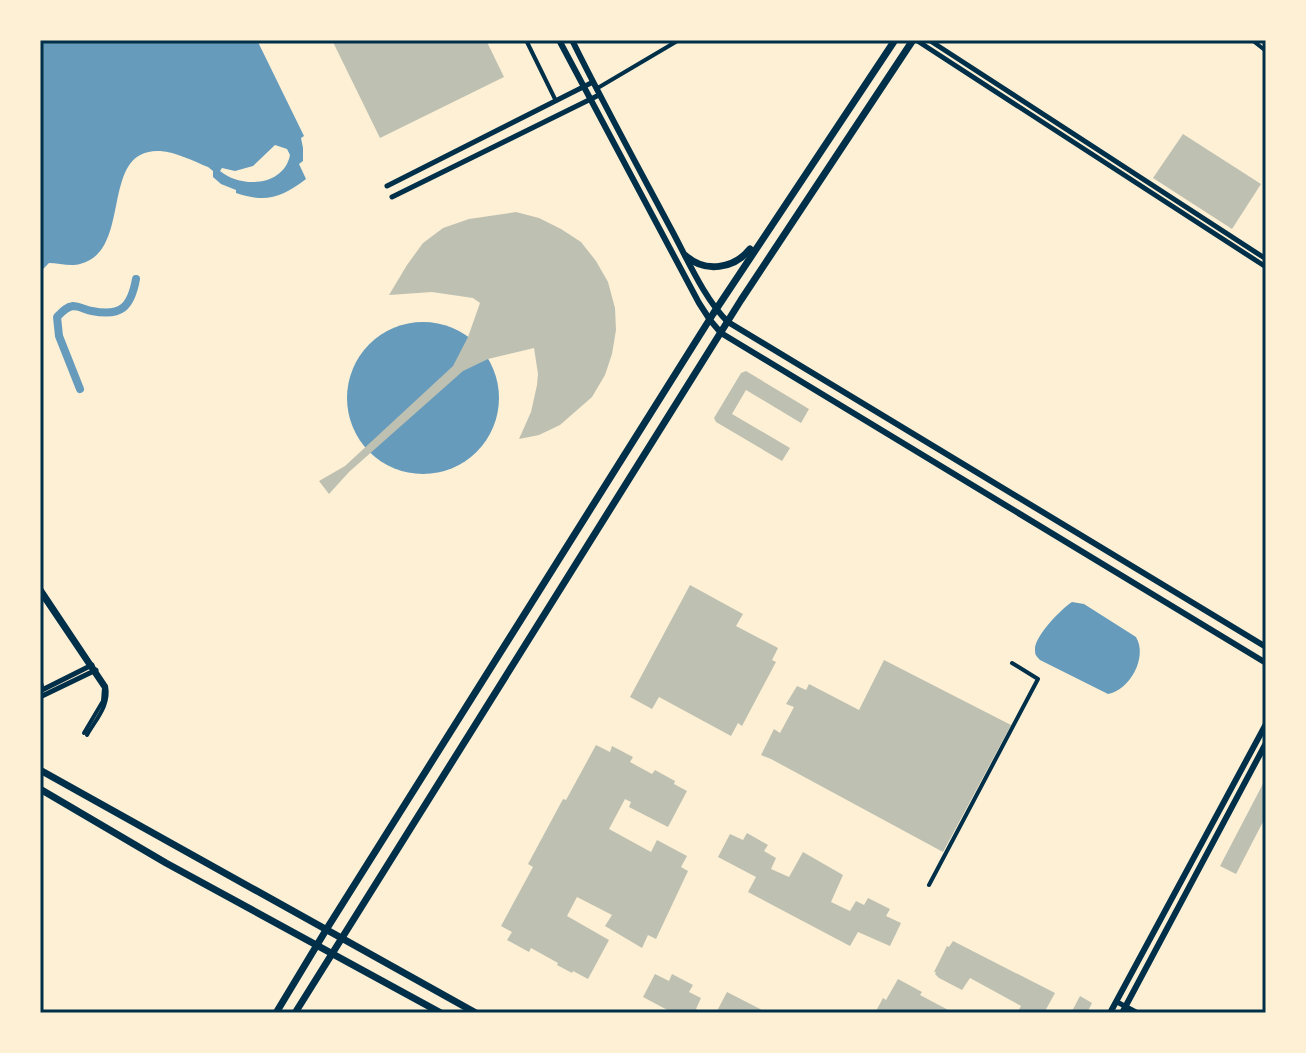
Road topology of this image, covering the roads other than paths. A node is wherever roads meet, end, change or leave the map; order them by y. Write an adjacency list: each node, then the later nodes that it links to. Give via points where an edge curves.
1 (526, 40): 13 (street)
2 (559, 40): 10 (main road)
3 (572, 40): 11 (main road)
4 (679, 40): 11 (street)
5 (895, 40): 16 (main road)
6 (914, 40): 19 (street); 22 (main road)
7 (929, 40): 18 (street)
8 (1252, 40): 9 (street)
9 (1266, 51)
10 (583, 87): 11 (street); 12 (main road); 13 (street)
11 (596, 89): 12 (street); 17 (main road)
12 (589, 99): 15 (street); 21 (main road)
13 (556, 101): 14 (street)
14 (387, 186)
15 (392, 197)
16 (771, 227): 17 (main road, via 731,265 704,266); 20 (main road)
17 (686, 256): 20 (main road)
18 (1266, 259)
19 (1266, 267)
20 (716, 310): 21 (main road); 22 (main road)
21 (710, 320): 23 (main road); 37 (main road)
22 (728, 322): 23 (main road); 25 (main road)
23 (721, 333): 27 (main road); 38 (main road)
24 (40, 590): 28 (street)
25 (1266, 647)
26 (1012, 663): 36 (street, via 1038,679)
27 (1266, 663)
28 (92, 668): 30 (street); 32 (street, via 104,698)
29 (40, 676): 30 (lane)
30 (40, 693)
31 (1266, 724): 41 (main road)
32 (86, 734)
33 (1266, 743): 42 (main road)
34 (40, 770): 37 (main road)
35 (40, 789): 39 (main road)
36 (929, 885)
37 (326, 930): 38 (main road); 39 (main road)
38 (341, 939): 40 (main road); 46 (main road)
39 (316, 946): 40 (main road); 43 (main road)
40 (332, 955): 44 (main road); 45 (main road)
41 (1117, 1002): 42 (street); 47 (main road)
42 (1124, 1010): 48 (street)
43 (276, 1013)
44 (295, 1013)
45 (441, 1013)
46 (476, 1013)
47 (1110, 1013)
48 (1138, 1013)

